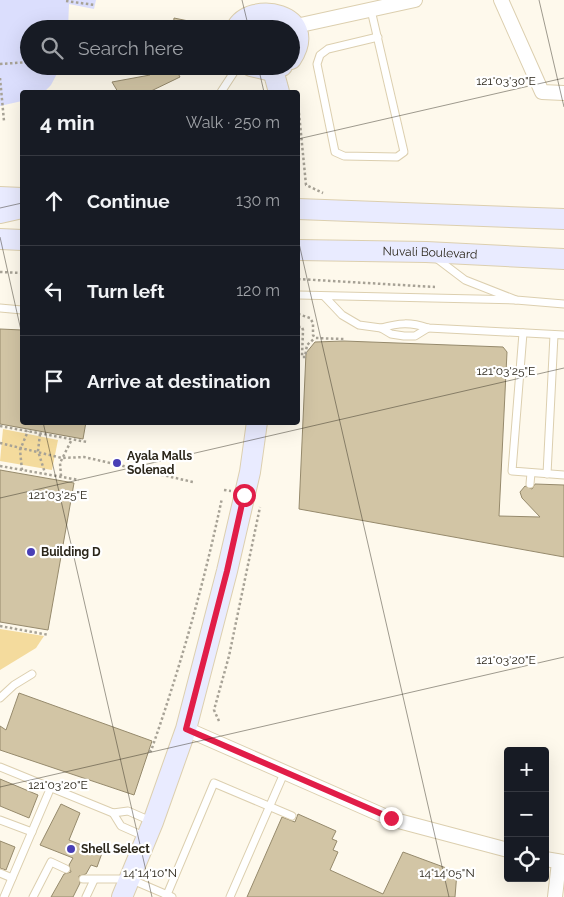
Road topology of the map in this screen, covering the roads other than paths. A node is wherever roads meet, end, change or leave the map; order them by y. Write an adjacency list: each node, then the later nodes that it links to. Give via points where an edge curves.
1 (415, 0): 4 (street)
2 (501, 0): 13 (street, via 542,92)
3 (257, 3): 5 (street); 6 (street, via 282,9)
4 (371, 10): 7 (street); 8 (lane)
5 (241, 20)
6 (294, 20)
7 (300, 25)
8 (378, 38): 8 (lane, via 328,49 320,55 318,64 335,152 344,156 397,157 404,152)
9 (232, 75): 11 (lane)
10 (279, 75): 12 (street)
11 (222, 90)
12 (280, 90)
13 (564, 93)
14 (0, 197): 15 (street)
15 (20, 198)
16 (20, 208): 18 (street)
17 (300, 209): 19 (street)
18 (0, 213)
19 (564, 219)
20 (0, 239): 21 (street)
21 (20, 240)
22 (300, 250): 23 (street, Nuvali Boulevard)
23 (426, 252): 24 (street, Nuvali Boulevard); 27 (lane, via 465,280)
24 (564, 259)
25 (300, 295): 26 (lane)
26 (325, 296): 27 (lane); 31 (lane, via 342,315 359,325)
27 (516, 300): 28 (lane)
28 (564, 304)
29 (0, 308): 30 (lane)
30 (20, 310)
31 (381, 328): 32 (lane, via 400,322); 32 (lane, via 404,336 415,336)
32 (428, 328): 33 (lane)
33 (523, 333): 34 (lane); 37 (lane, via 512,471)
34 (554, 335): 35 (lane); 38 (lane)
35 (564, 335)
36 (257, 425): 43 (street, via 250,472)
37 (531, 473): 38 (lane); 40 (lane)
38 (546, 474): 39 (lane)
39 (564, 475)
40 (530, 484)
41 (32, 674): 42 (lane)
42 (0, 698)
43 (186, 729): 45 (street); 51 (street)
44 (0, 767): 46 (lane)
45 (285, 771): 47 (lane); 53 (street, via 391,818)
46 (51, 787): 48 (lane); 52 (lane)
47 (269, 808): 49 (lane); 61 (lane, via 213,784); 65 (lane)
48 (113, 813): 51 (lane, via 128,811); 51 (lane, via 121,826)
49 (292, 816)
50 (0, 820): 52 (lane)
51 (150, 829): 60 (street)
52 (32, 832): 57 (lane)
53 (504, 849)
54 (556, 861): 66 (street)
55 (66, 870): 63 (lane, via 51,862)
56 (0, 872): 57 (lane)
57 (12, 878): 62 (lane)
58 (83, 879): 59 (lane)
59 (94, 880): 60 (lane); 64 (lane)
60 (126, 888): 61 (lane)
61 (168, 896)
62 (4, 897)
63 (33, 897)
64 (86, 897)
65 (230, 897)
66 (555, 897)

